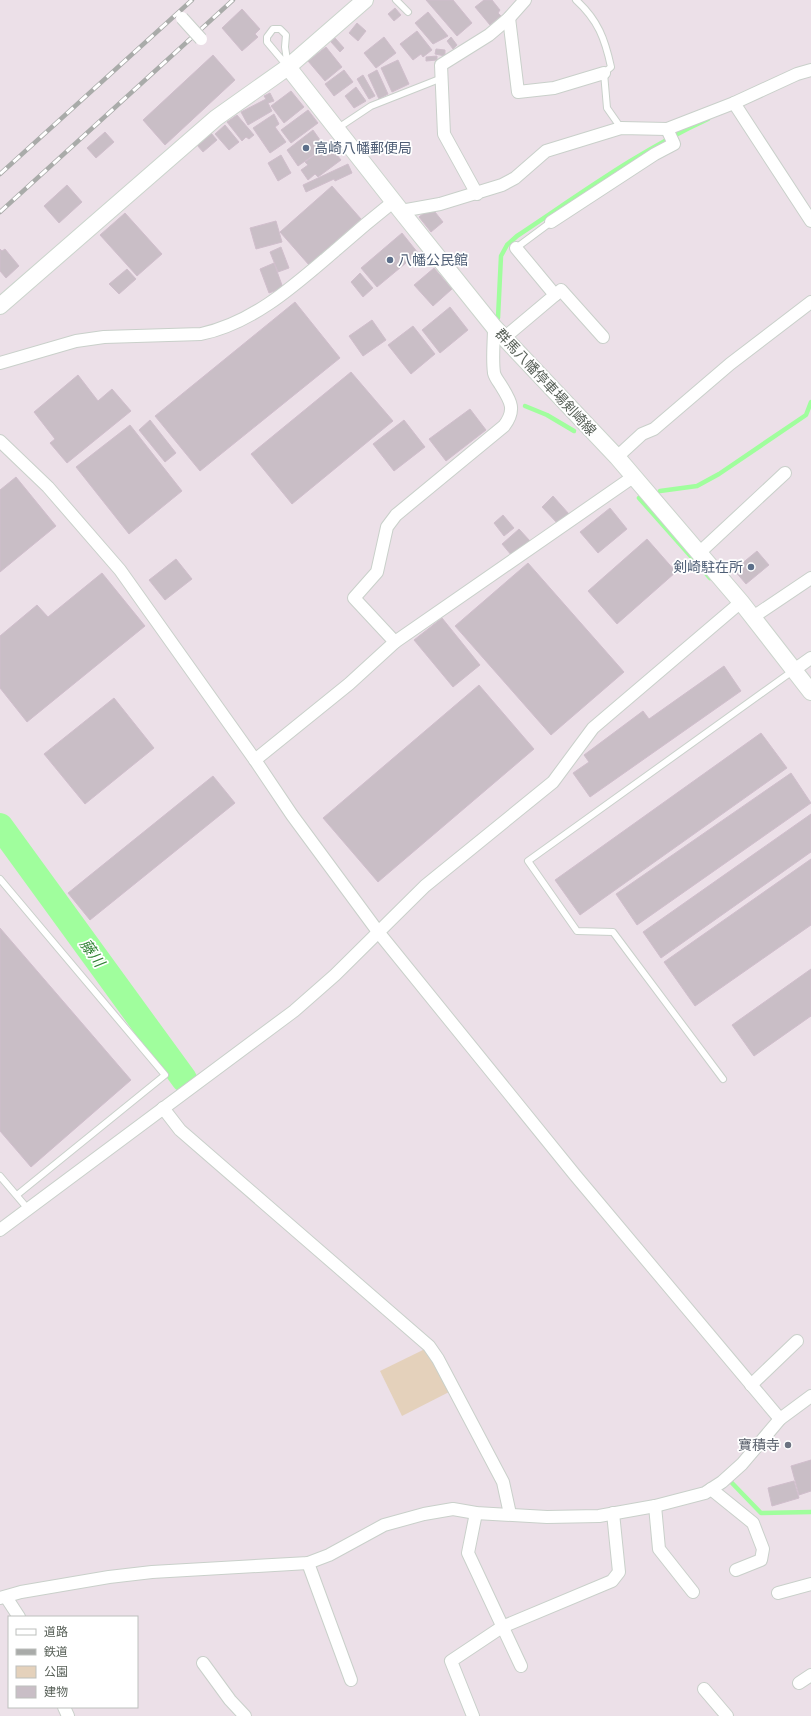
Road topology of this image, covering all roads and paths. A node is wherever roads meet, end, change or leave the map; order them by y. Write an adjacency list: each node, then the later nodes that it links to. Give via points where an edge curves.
1 (365, 0): 9 (main road)
2 (396, 0): 5 (lane)
3 (525, 0): 7 (street)
4 (576, 0): 11 (lane, via 595,22 605,42 611,67)
5 (408, 12)
6 (182, 18): 8 (street, bridge)
7 (509, 18): 11 (street, via 518,92 554,88); 12 (street, via 489,35 441,65)
8 (201, 39)
9 (288, 66): 9 (lane, via 267,42 267,37 273,29 280,29 286,35); 15 (main road, 群馬八幡停車場剣崎線); 24 (main road, via 216,118)
10 (811, 70): 13 (street)
11 (604, 73): 14 (lane, via 607,108)
12 (442, 78): 15 (lane, via 371,106); 17 (street, via 444,134)
13 (734, 103): 16 (street); 19 (street)
14 (622, 128): 16 (street); 17 (street, via 546,151 515,178)
15 (337, 129): 18 (main road, 群馬八幡停車場剣崎線)
16 (667, 129): 20 (street, via 674,144)
17 (477, 194): 18 (street, via 440,204)
18 (397, 207): 25 (main road, 群馬八幡停車場剣崎線); 27 (street, via 281,296 221,329 201,334 104,337 76,341)
19 (811, 221)
20 (551, 222): 21 (lane)
21 (516, 248): 22 (street)
22 (555, 295): 25 (street); 26 (street, via 561,290)
23 (811, 302): 29 (street, via 730,364 654,429 642,434)
24 (0, 306)
25 (499, 332): 29 (main road, 群馬八幡停車場剣崎線); 36 (street, via 494,375 512,406 509,419 504,426 396,515 387,528 377,572 354,598)
26 (603, 337)
27 (0, 363)
28 (0, 441): 40 (street, via 48,487 120,570)
29 (616, 458): 31 (main road, 群馬八幡停車場剣崎線)
30 (786, 473): 32 (street)
31 (633, 477): 32 (main road, 群馬八幡停車場剣崎線); 36 (street)
32 (699, 553): 34 (main road, 群馬八幡停車場剣崎線)
33 (811, 578): 35 (street)
34 (741, 602): 35 (main road, 群馬八幡停車場剣崎線); 42 (street, via 593,728 552,782 425,886)
35 (753, 617): 38 (main road, 群馬八幡停車場剣崎線)
36 (395, 642): 40 (street, via 349,684)
37 (811, 658): 38 (street)
38 (794, 670): 39 (main road, 群馬八幡停車場剣崎線); 43 (lane, via 528,861 577,931 613,932)
39 (811, 692)
40 (255, 760): 42 (street)
41 (0, 879): 46 (lane, via 165,1075)
42 (379, 933): 44 (street, via 294,1011); 50 (street, via 575,1175)
43 (723, 1079)
44 (163, 1108): 47 (street); 57 (street, via 180,1130 429,1346 502,1482)
45 (0, 1176): 46 (lane)
46 (17, 1195): 47 (lane)
47 (28, 1209): 48 (street)
48 (0, 1230)
49 (797, 1341): 50 (street)
50 (751, 1385): 52 (street)
51 (811, 1396): 52 (street)
52 (780, 1419): 53 (street, via 742,1464)
53 (712, 1489): 54 (street); 59 (street, via 753,1523 762,1550 761,1560)
54 (655, 1506): 56 (street); 61 (street, via 659,1549)
55 (476, 1513): 57 (street); 58 (street, via 453,1509 384,1525 329,1555); 65 (street, via 468,1553)
56 (613, 1513): 57 (street, via 599,1516 547,1517); 65 (street, via 619,1572 612,1581)
57 (510, 1514)
58 (308, 1563): 63 (street, via 152,1572 21,1592); 69 (street)
59 (736, 1570)
60 (811, 1584): 62 (street)
61 (693, 1592)
62 (778, 1593)
63 (3, 1598): 64 (street)
64 (18, 1616)
65 (502, 1627): 67 (street); 73 (street, via 451,1661)
66 (203, 1663): 72 (street)
67 (521, 1666)
68 (811, 1675): 70 (street)
69 (351, 1680)
70 (799, 1683)
71 (704, 1689): 74 (street)
72 (245, 1716)
73 (473, 1716)
74 (727, 1716)

